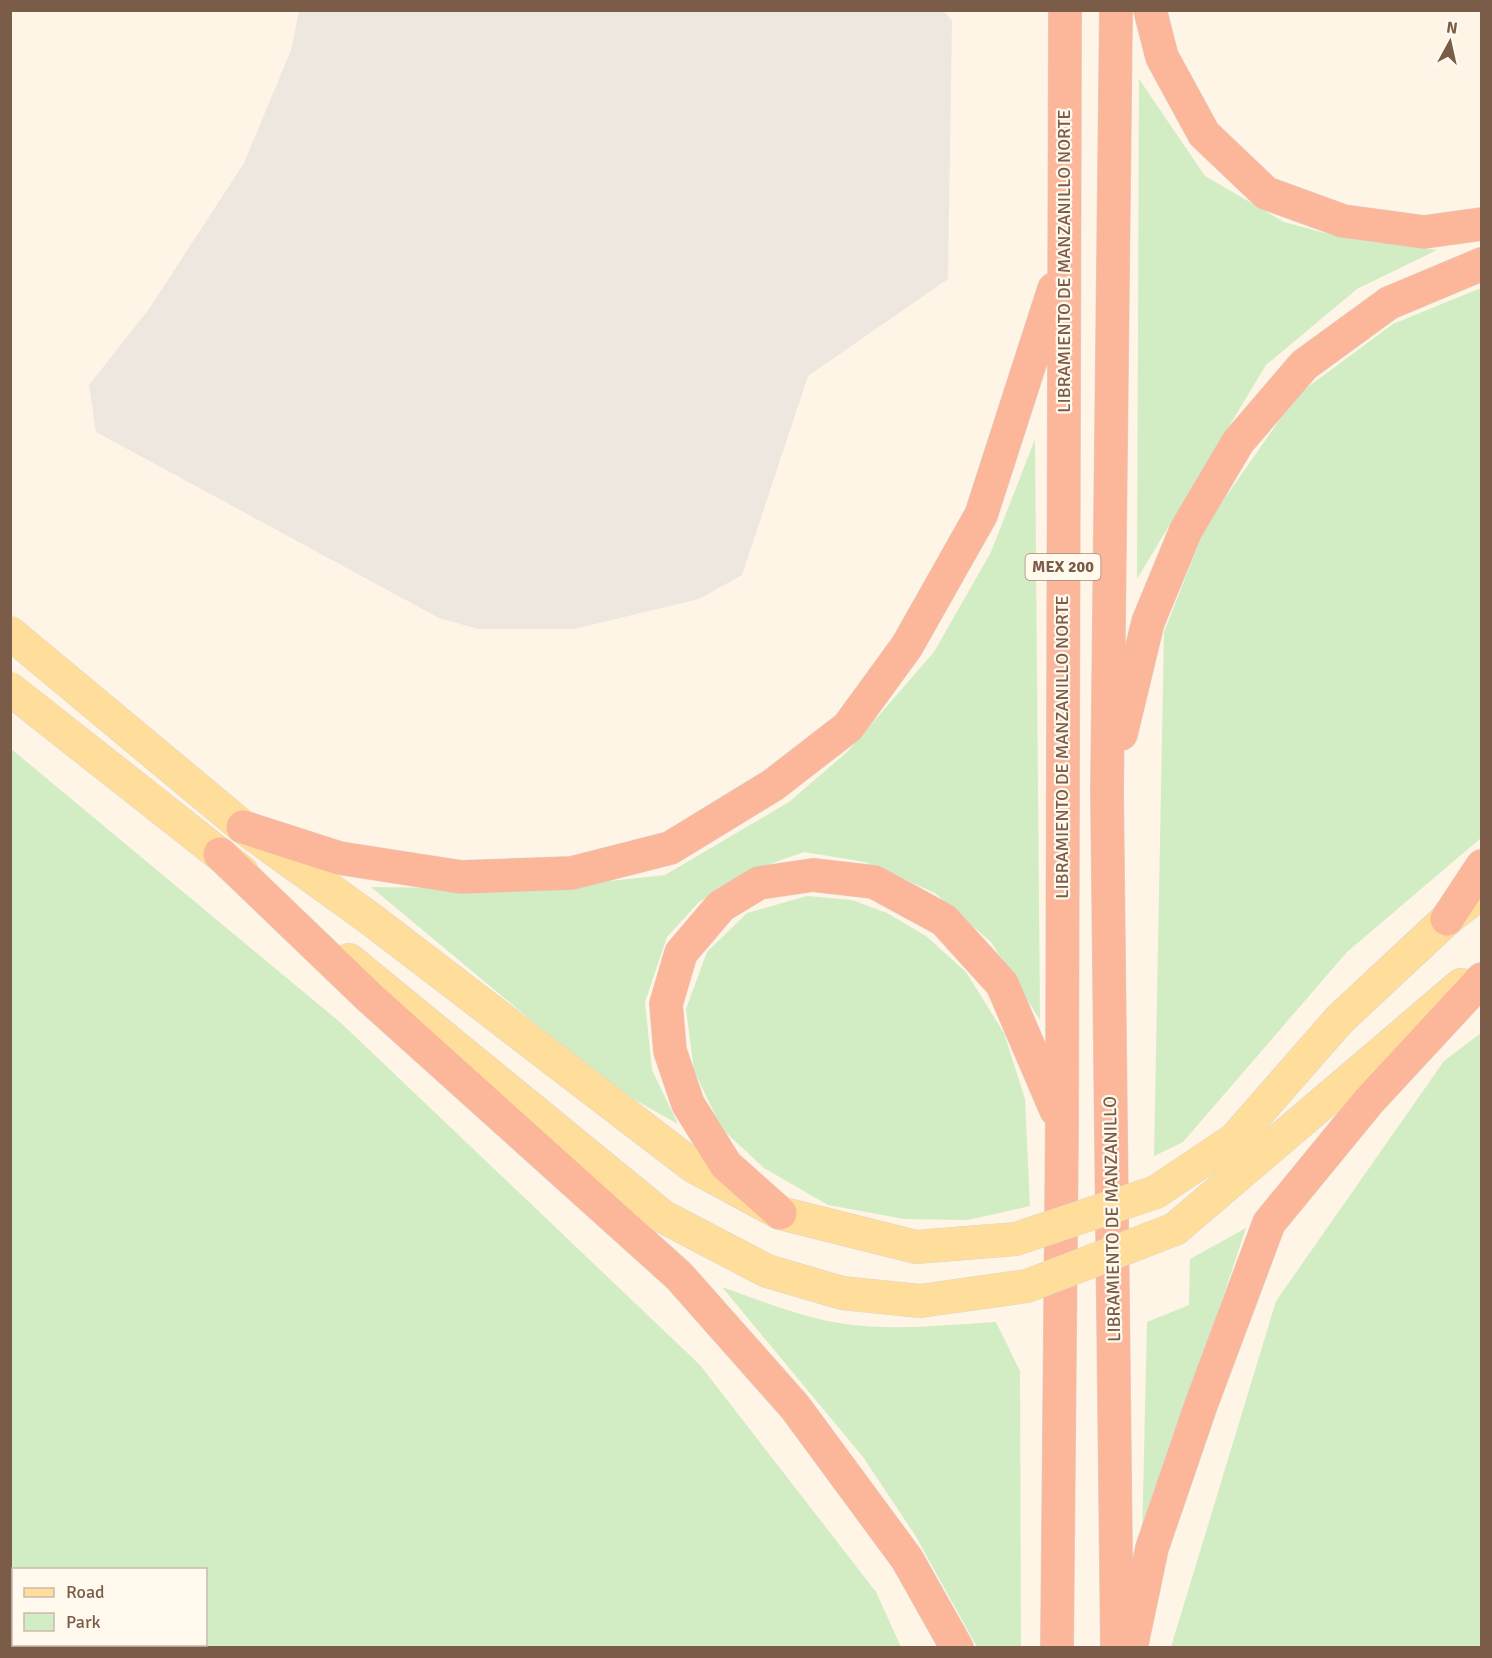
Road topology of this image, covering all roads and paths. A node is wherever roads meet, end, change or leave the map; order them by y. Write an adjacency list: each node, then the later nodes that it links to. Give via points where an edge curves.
1 (1065, 10): 5 (highway, LIBRAMIENTO DE MANZANILLO NORTE / MEX 200)
2 (1116, 10): 9 (highway, MEX 200)
3 (1150, 10): 4 (highway, via 1162,57 1204,134 1266,192 1343,221 1424,231)
4 (1482, 224)
5 (1063, 261): 10 (highway, via 981,515 907,646 848,727 773,785 670,848 572,873 461,877 339,858); 17 (highway, LIBRAMIENTO DE MANZANILLO NORTE / MEX 200)
6 (1482, 264): 9 (highway, via 1389,303 1304,365 1238,442 1186,530 1148,622)
7 (10, 633): 10 (main road)
8 (10, 689): 11 (main road)
9 (1107, 792): 21 (highway, LIBRAMIENTO DE MANZANILLO)
10 (243, 827): 18 (main road, via 372,920 693,1166)
11 (220, 854): 15 (main road, bridge, via 662,1216 767,1271 842,1293 920,1301 1027,1287 1175,1229); 19 (highway, via 369,997 679,1276 795,1407 907,1559)
12 (1482, 866): 14 (highway)
13 (1482, 893): 14 (main road)
14 (1447, 919): 18 (main road, bridge, via 1339,1020 1235,1139 1156,1192 1016,1239 916,1247)
15 (1482, 968)
16 (1482, 979): 22 (highway, via 1369,1101 1269,1223 1152,1548)
17 (1062, 1123): 18 (highway, via 1002,984 944,920 874,882 813,875 759,883 721,906 681,953 666,1004 670,1051 688,1104 726,1165); 20 (highway)
18 (780, 1213)
19 (957, 1647)
20 (1057, 1647)
21 (1117, 1647)
22 (1131, 1647)

